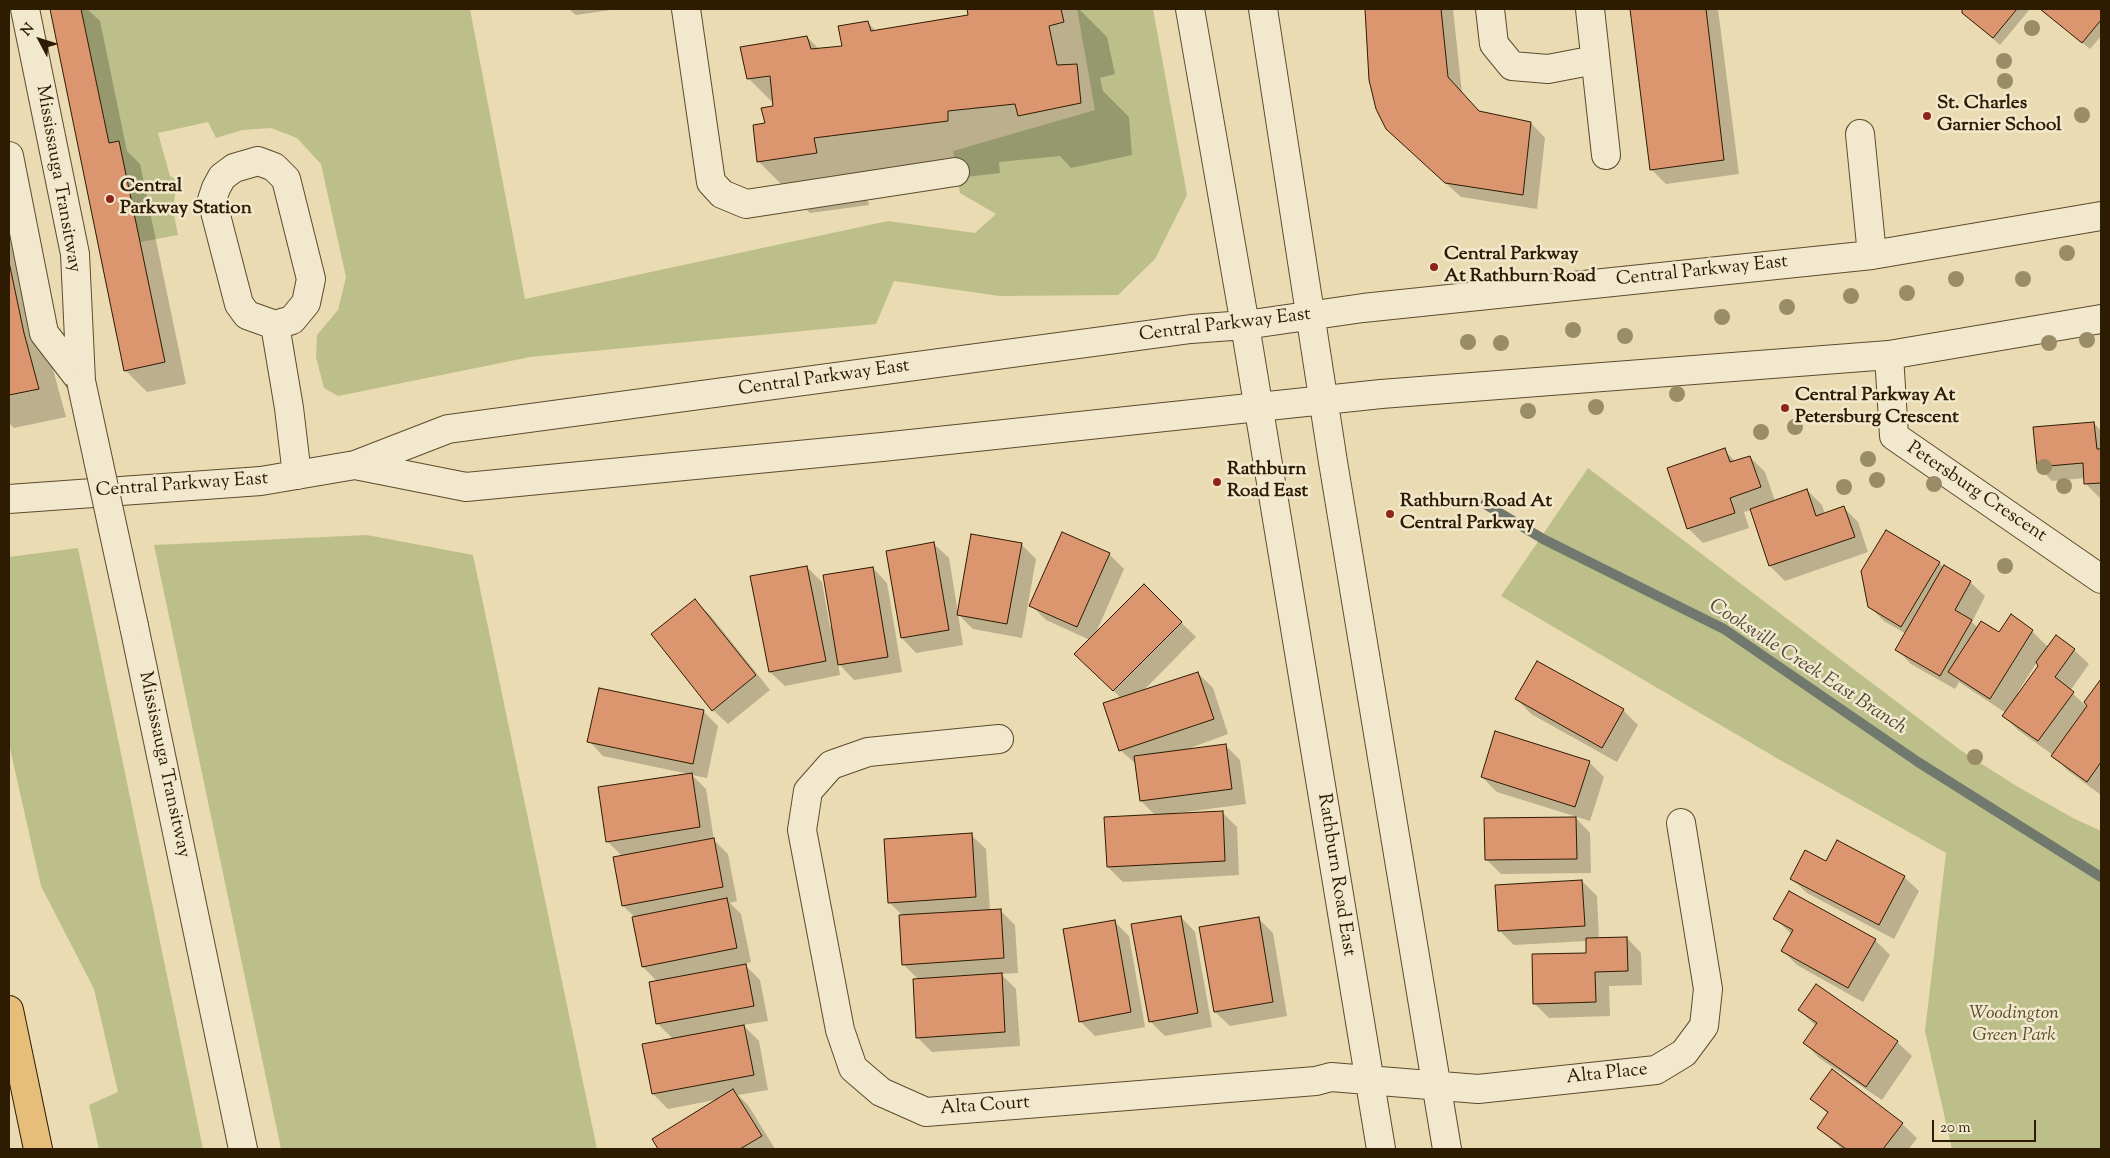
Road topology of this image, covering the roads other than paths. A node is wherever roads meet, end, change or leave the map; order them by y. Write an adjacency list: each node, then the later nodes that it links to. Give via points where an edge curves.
1 (25, 9): 19 (street, Mississauga Transitway, via 74,254)
2 (686, 9): 11 (street, via 711,182 722,194 746,204)
3 (1190, 9): 17 (street, Rathburn Road East)
4 (1263, 9): 14 (street)
5 (1490, 9): 7 (street, via 1494,44 1512,66 1548,69)
6 (1590, 9): 7 (street)
7 (1595, 60): 9 (street)
8 (1860, 134): 13 (street)
9 (1606, 155)
10 (9, 156): 19 (street, Mississauga Transitway, via 44,333)
11 (955, 172)
12 (2101, 216): 13 (street, Central Parkway East)
13 (1872, 255): 14 (street, Central Parkway East)
14 (1312, 315): 17 (street, Central Parkway East); 20 (street)
15 (2101, 319): 18 (street, Central Parkway East)
16 (275, 325): 16 (street, via 292,320 306,303 311,279 286,179 274,167 258,162 234,168 222,177 212,200 239,304 247,315); 23 (street)
17 (1244, 325): 21 (street, Rathburn Road East); 22 (street, Central Parkway East, via 1190,329 448,429)
18 (1890, 355): 20 (street, Central Parkway East); 25 (street, Petersburg Crescent, via 1894,436)
19 (81, 381): 32 (street, Mississauga Transitway, bridge)
20 (1324, 400): 21 (street, Central Parkway East); 30 (street)
21 (1258, 406): 22 (street, Central Parkway East, via 466,487); 29 (street, Rathburn Road East)
22 (355, 465): 23 (street, Central Parkway East)
23 (297, 475): 24 (street, Central Parkway East)
24 (9, 498)
25 (2101, 579)
26 (999, 739): 29 (street, Alta Court, via 868,752 832,765 808,791 802,830 840,1030 853,1068 881,1092 926,1112 1316,1081 1331,1077)
27 (1681, 823): 30 (street, Alta Place, via 1708,989 1704,1026 1684,1053 1656,1070 1478,1089)
28 (9, 1010): 31 (highway)
29 (1369, 1080): 30 (street, Alta Court); 33 (street, Rathburn Road East)
30 (1436, 1085): 34 (street)
31 (38, 1149)
32 (243, 1149)
33 (1381, 1149)
34 (1447, 1149)

